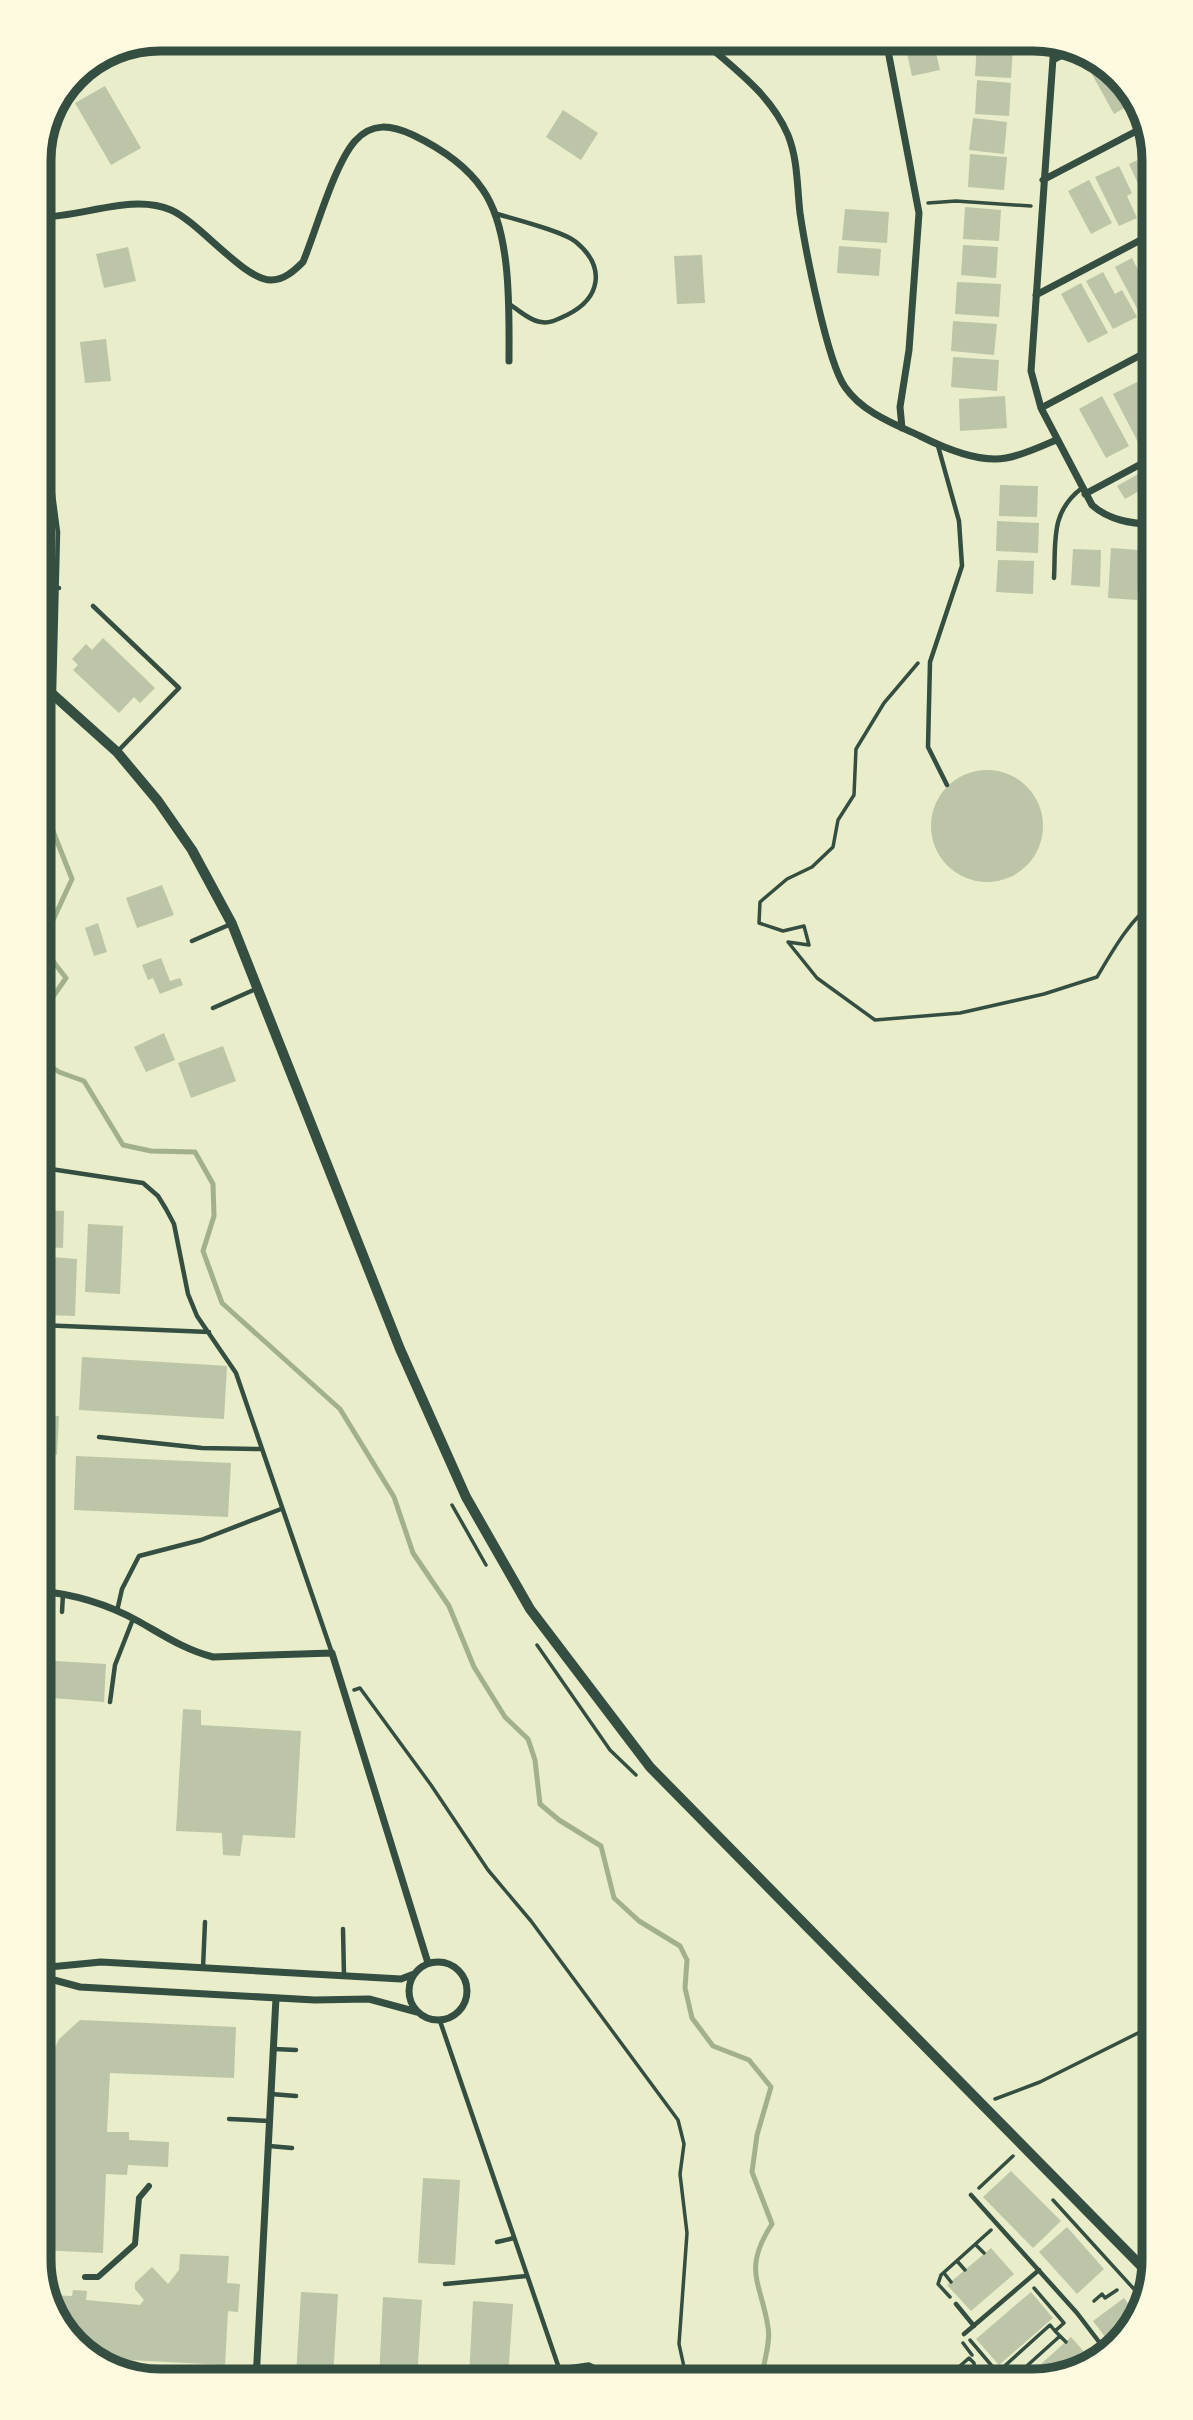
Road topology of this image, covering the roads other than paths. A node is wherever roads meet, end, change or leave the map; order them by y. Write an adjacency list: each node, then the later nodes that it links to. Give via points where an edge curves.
1 (714, 51): 16 (street, via 777,112 794,154 804,239 844,386 877,415)
2 (888, 51): 16 (street, via 919,213 900,407)
3 (1053, 53): 5 (street)
4 (1062, 55): 5 (street)
5 (1053, 60): 7 (street)
6 (1138, 130): 7 (street)
7 (1043, 180): 11 (street)
8 (494, 212): 9 (street, via 483,189 466,170 423,140 387,125 373,128 354,143 303,262 292,273 272,280 253,274 188,221 158,206); 12 (street); 12 (lane, via 575,241 594,261 597,275 593,294 575,311 552,322 539,322)
9 (51, 217)
10 (1142, 239): 11 (street)
11 (1036, 295): 15 (street, via 1031,371)
12 (507, 303): 14 (street)
13 (1142, 354): 15 (street)
14 (509, 361)
15 (1041, 408): 17 (street)
16 (902, 428): 18 (street)
17 (1056, 440): 18 (street, via 1004,459); 21 (street)
18 (938, 445): 30 (lane, via 959,521 962,566 930,662 928,747)
19 (1142, 463): 21 (street)
20 (51, 479): 24 (lane)
21 (1084, 491): 22 (street, via 1102,514); 23 (lane, via 1062,506 1058,517)
22 (1142, 523)
23 (1054, 578)
24 (59, 587): 25 (lane); 28 (lane)
25 (51, 588)
26 (93, 606): 29 (lane, via 178,688)
27 (51, 691): 28 (street)
28 (54, 693): 29 (street)
29 (117, 752): 31 (street, via 192,850)
30 (947, 785)
31 (232, 924): 32 (lane); 33 (street)
32 (192, 941)
33 (259, 988): 34 (lane); 71 (street, via 400,1349 466,1497 530,1609 650,1767)
34 (213, 1007)
35 (51, 1169): 37 (lane, via 143,1183 158,1196 173,1224 188,1294)
36 (51, 1325): 37 (lane)
37 (210, 1332): 39 (lane, via 236,1373)
38 (99, 1437): 39 (lane)
39 (260, 1449): 40 (lane)
40 (281, 1509): 43 (lane, via 201,1540 139,1556 122,1589); 46 (lane)
41 (51, 1592): 42 (street)
42 (63, 1593): 43 (street); 44 (lane)
43 (117, 1611): 45 (street)
44 (62, 1612)
45 (133, 1619): 46 (street, via 187,1649 213,1657); 47 (lane, via 115,1665)
46 (332, 1653): 50 (street)
47 (110, 1702)
48 (205, 1922): 52 (lane)
49 (343, 1929): 54 (lane)
50 (428, 1963): 53 (street); 58 (street, via 452,1966 466,1983 463,2007)
51 (51, 1967): 52 (street, via 101,1962)
52 (203, 1968): 54 (street)
53 (414, 1974): 54 (street, via 401,1979); 57 (street, via 409,1998)
54 (344, 1976)
55 (51, 1979): 56 (street, via 80,1987)
56 (276, 1997): 57 (street, via 369,1999); 59 (street)
57 (417, 2012): 58 (street)
58 (440, 2021): 69 (lane)
59 (273, 2049): 60 (lane); 61 (street)
60 (296, 2050)
61 (271, 2094): 62 (lane); 64 (street)
62 (296, 2096)
63 (229, 2119): 64 (lane)
64 (269, 2121): 65 (street)
65 (268, 2146): 66 (lane); 80 (street)
66 (292, 2148)
67 (149, 2186): 74 (street, via 139,2198 135,2244 98,2277)
68 (971, 2195): 72 (lane)
69 (514, 2238): 70 (lane); 73 (lane)
70 (497, 2242)
71 (1142, 2266)
72 (1039, 2270): 77 (lane); 79 (lane)
73 (527, 2276): 75 (lane); 81 (lane)
74 (85, 2277)
75 (445, 2284)
76 (956, 2304): 77 (lane)
77 (974, 2326): 78 (lane)
78 (964, 2334)
79 (1101, 2345)
80 (257, 2369)
81 (560, 2369)

